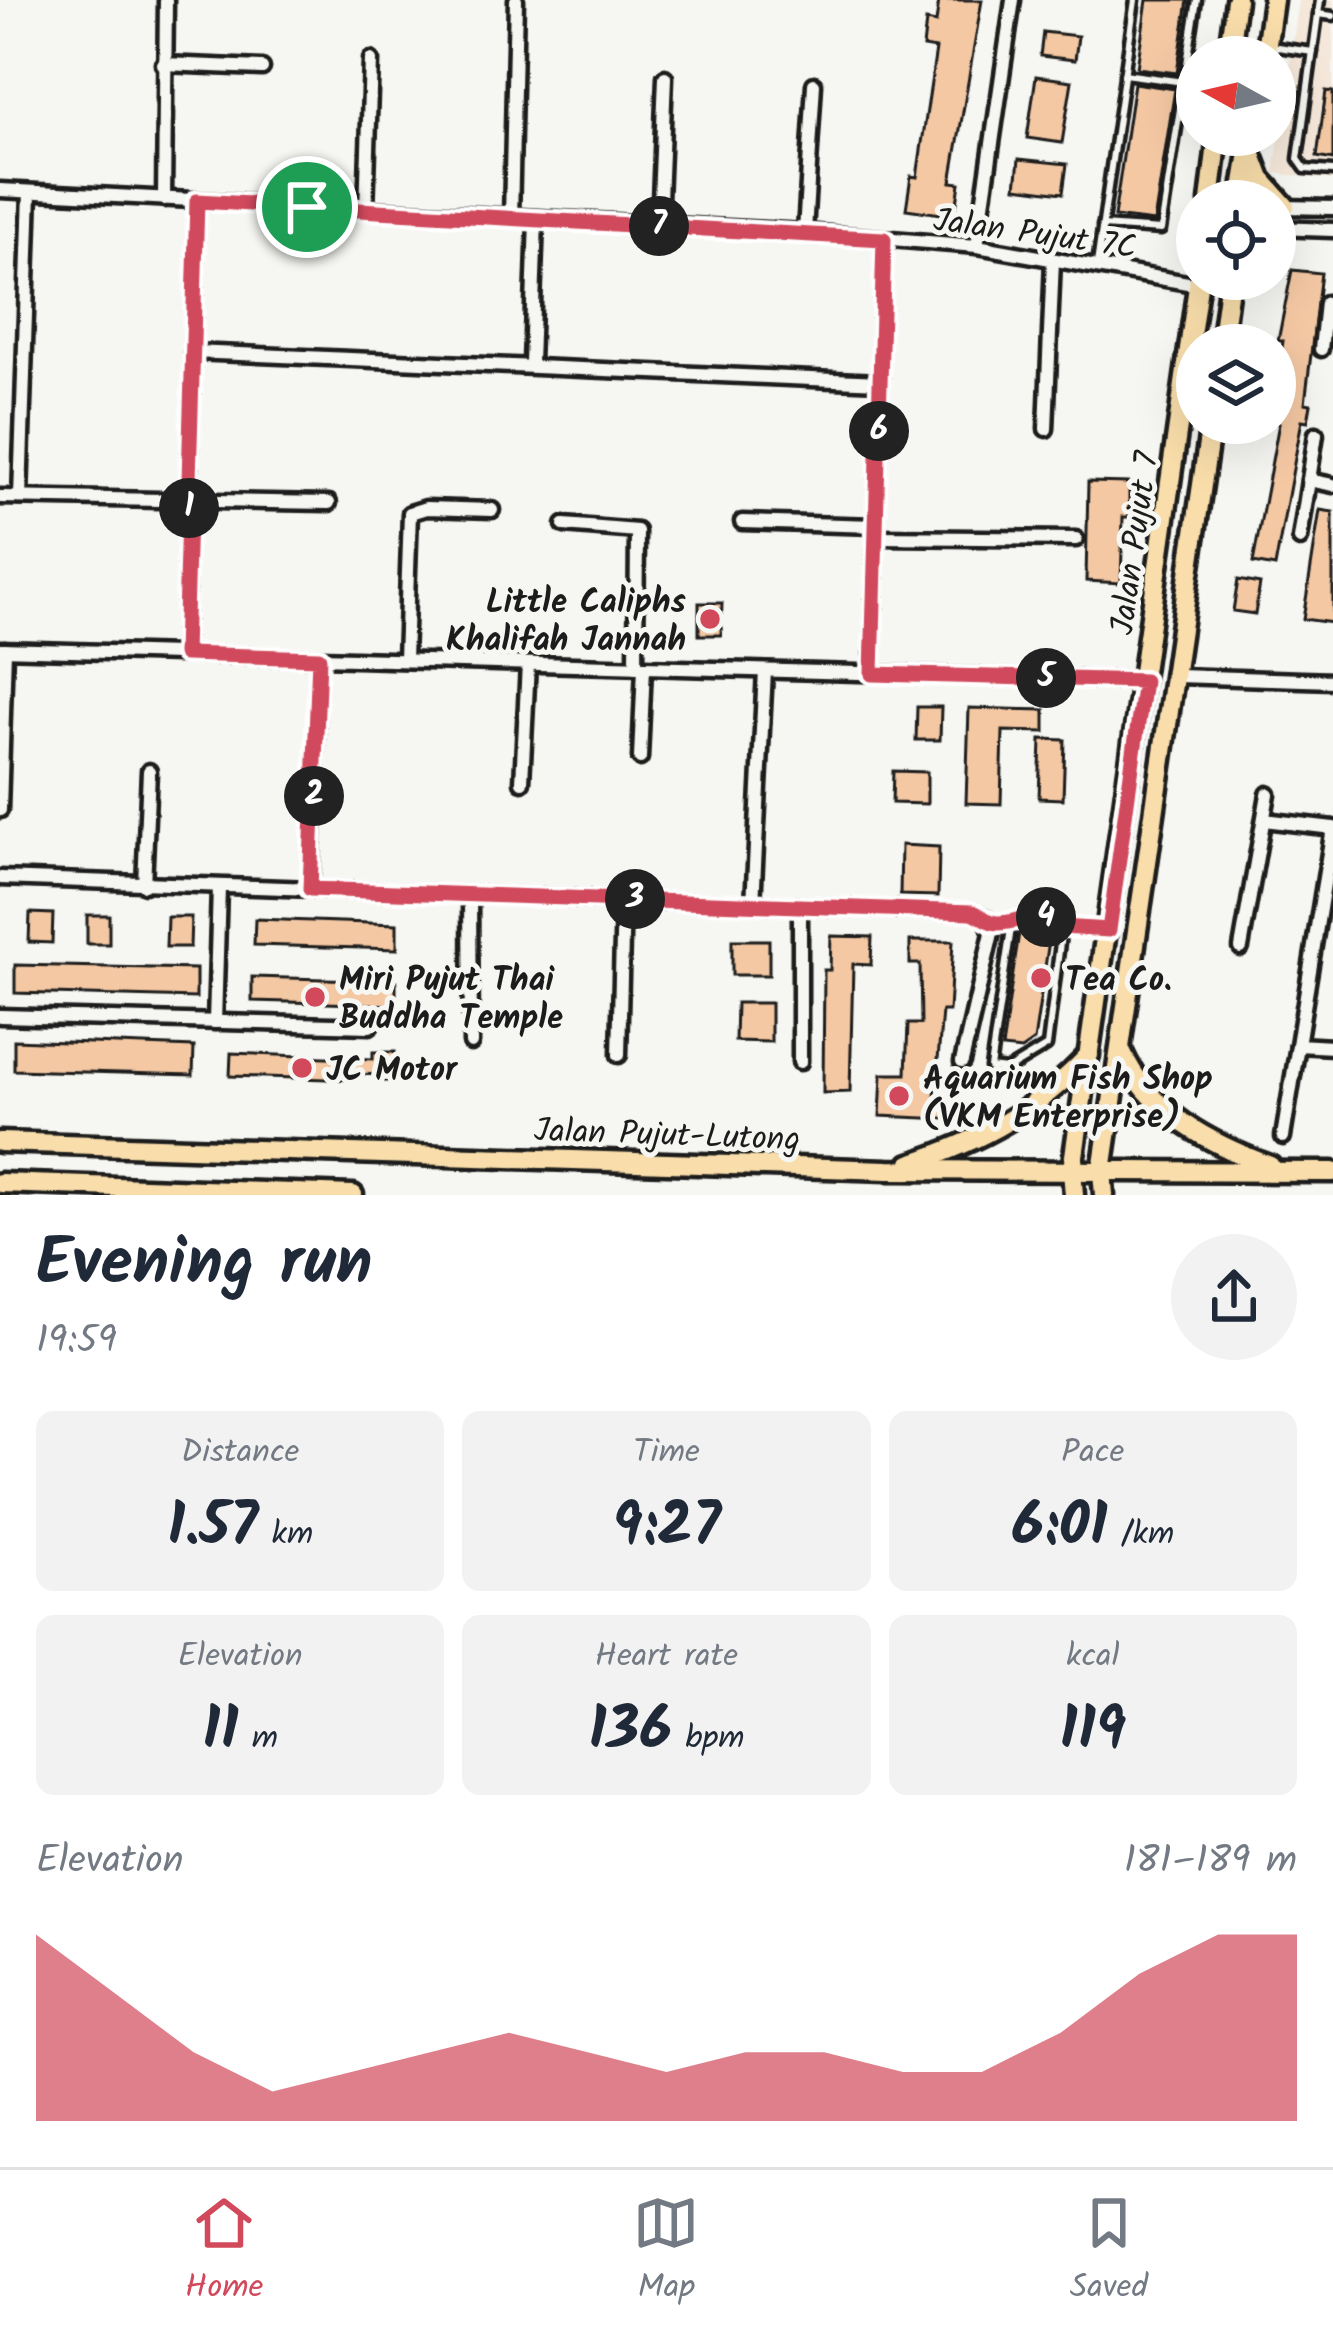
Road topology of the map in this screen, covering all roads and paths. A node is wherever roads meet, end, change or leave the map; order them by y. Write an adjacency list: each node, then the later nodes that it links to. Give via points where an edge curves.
1 (166, 0): 17 (street)
2 (516, 0): 32 (street)
3 (1012, 0): 40 (street)
4 (1135, 0): 19 (lane)
5 (1197, 0): 11 (lane)
6 (1236, 0): 12 (main road)
7 (1273, 0): 13 (main road)
8 (1320, 0): 9 (lane)
9 (1318, 14): 10 (lane); 15 (lane)
10 (1333, 16)
11 (1191, 36)
12 (1231, 36)
13 (1267, 36)
14 (1296, 52): 15 (lane)
15 (1313, 52): 24 (lane, via 1298,159 1305,169)
16 (371, 59): 31 (street)
17 (163, 64): 18 (street); 27 (street)
18 (262, 68)
19 (1124, 74): 21 (lane); 35 (lane)
20 (665, 77): 34 (street)
21 (1176, 81)
22 (814, 84): 38 (street)
23 (1176, 133): 35 (lane, via 1161,230)
24 (1333, 171)
25 (0, 190): 26 (street, Jalan Pujut 7C)
26 (29, 192): 27 (street, Jalan Pujut 7C); 57 (street)
27 (164, 199): 28 (street, Jalan Pujut 7C)
28 (197, 201): 31 (street, Jalan Pujut 7C); 47 (street)
29 (1296, 207): 30 (street)
30 (1333, 208)
31 (366, 211): 32 (street, Jalan Pujut 7C)
32 (511, 218): 33 (street, Jalan Pujut 7C)
33 (536, 220): 34 (street, Jalan Pujut 7C); 48 (street)
34 (659, 226): 38 (street, Jalan Pujut 7C)
35 (1102, 226): 42 (lane)
36 (1296, 229): 37 (street)
37 (1333, 230)
38 (806, 232): 39 (street, Jalan Pujut 7C)
39 (884, 239): 40 (street, Jalan Pujut 7C); 49 (street)
40 (976, 246): 41 (street, Jalan Pujut 7C)
41 (1053, 260): 42 (street, Jalan Pujut 7C); 50 (street)
42 (1096, 267): 43 (street, Jalan Pujut 7C)
43 (1176, 278)
44 (1326, 303): 45 (street)
45 (1328, 326): 46 (street)
46 (1322, 349)
47 (192, 352): 48 (street); 59 (street)
48 (531, 363): 49 (street)
49 (880, 382): 63 (street)
50 (1046, 429)
51 (1316, 434): 54 (street)
52 (1177, 444): 75 (main road, Jalan Pujut 7)
53 (1208, 444): 74 (main road, Jalan Pujut 7)
54 (1309, 480): 55 (street); 65 (street)
55 (1333, 484)
56 (0, 497): 57 (street)
57 (20, 497): 59 (street)
58 (329, 502): 59 (street)
59 (189, 503): 67 (street)
60 (491, 510): 69 (street, via 410,513)
61 (742, 522): 63 (street)
62 (564, 525): 71 (street, via 638,531)
63 (876, 531): 64 (street); 73 (street)
64 (1076, 539)
65 (1300, 539)
66 (3, 649): 67 (street); 81 (street)
67 (184, 654): 68 (street)
68 (319, 658): 69 (street); 87 (street)
69 (405, 659): 70 (street)
70 (528, 664): 71 (street); 79 (street)
71 (640, 667): 72 (street); 77 (street)
72 (765, 671): 73 (street); 91 (street)
73 (872, 674): 75 (street)
74 (1177, 676): 76 (street); 104 (main road, Jalan Pujut 7)
75 (1144, 681): 96 (main road, Jalan Pujut 7)
76 (1333, 681)
77 (640, 758)
78 (149, 771): 85 (street)
79 (522, 782)
80 (1268, 794): 82 (street)
81 (0, 810)
82 (1264, 820): 83 (street); 97 (street)
83 (1333, 828): 88 (street)
84 (0, 878): 85 (street)
85 (144, 885): 86 (street)
86 (219, 887): 87 (street); 99 (street)
87 (310, 889): 89 (street)
88 (1328, 894): 102 (street)
89 (470, 896): 90 (street); 101 (street)
90 (622, 899): 91 (street); 105 (street)
91 (753, 904): 92 (street)
92 (800, 906): 93 (street, via 972,912); 107 (street)
93 (988, 921): 94 (lane); 108 (street)
94 (1012, 922): 95 (lane, via 1052,917); 95 (lane, via 990,1068 1006,1070 1047,1046)
95 (1062, 927): 96 (lane)
96 (1109, 930): 106 (main road, Jalan Pujut 7)
97 (1241, 948)
98 (0, 1016): 99 (street)
99 (215, 1022): 100 (street)
100 (370, 1026)
101 (471, 1043)
102 (1298, 1046): 103 (street); 109 (street)
103 (1333, 1047)
104 (1122, 1052): 113 (main road, Jalan Pujut 7); 114 (main road, via 1141,1087 1174,1116)
105 (619, 1055)
106 (1089, 1055): 111 (main road, via 1005,1126); 112 (main road, Jalan Pujut 7)
107 (800, 1062)
108 (962, 1062)
109 (1283, 1136)
110 (0, 1142): 111 (main road, Jalan Pujut-Lutong)
111 (888, 1170): 112 (main road, Jalan Pujut-Lutong)
112 (1072, 1170): 113 (main road, Jalan Pujut-Lutong); 118 (main road, Jalan Pujut 7)
113 (1102, 1171): 114 (main road, Jalan Pujut-Lutong); 119 (main road, Jalan Pujut 7)
114 (1285, 1171): 115 (main road, Jalan Pujut-Lutong)
115 (1333, 1172)
116 (0, 1183): 117 (main road)
117 (353, 1195)
118 (1074, 1195)
119 (1104, 1195)

